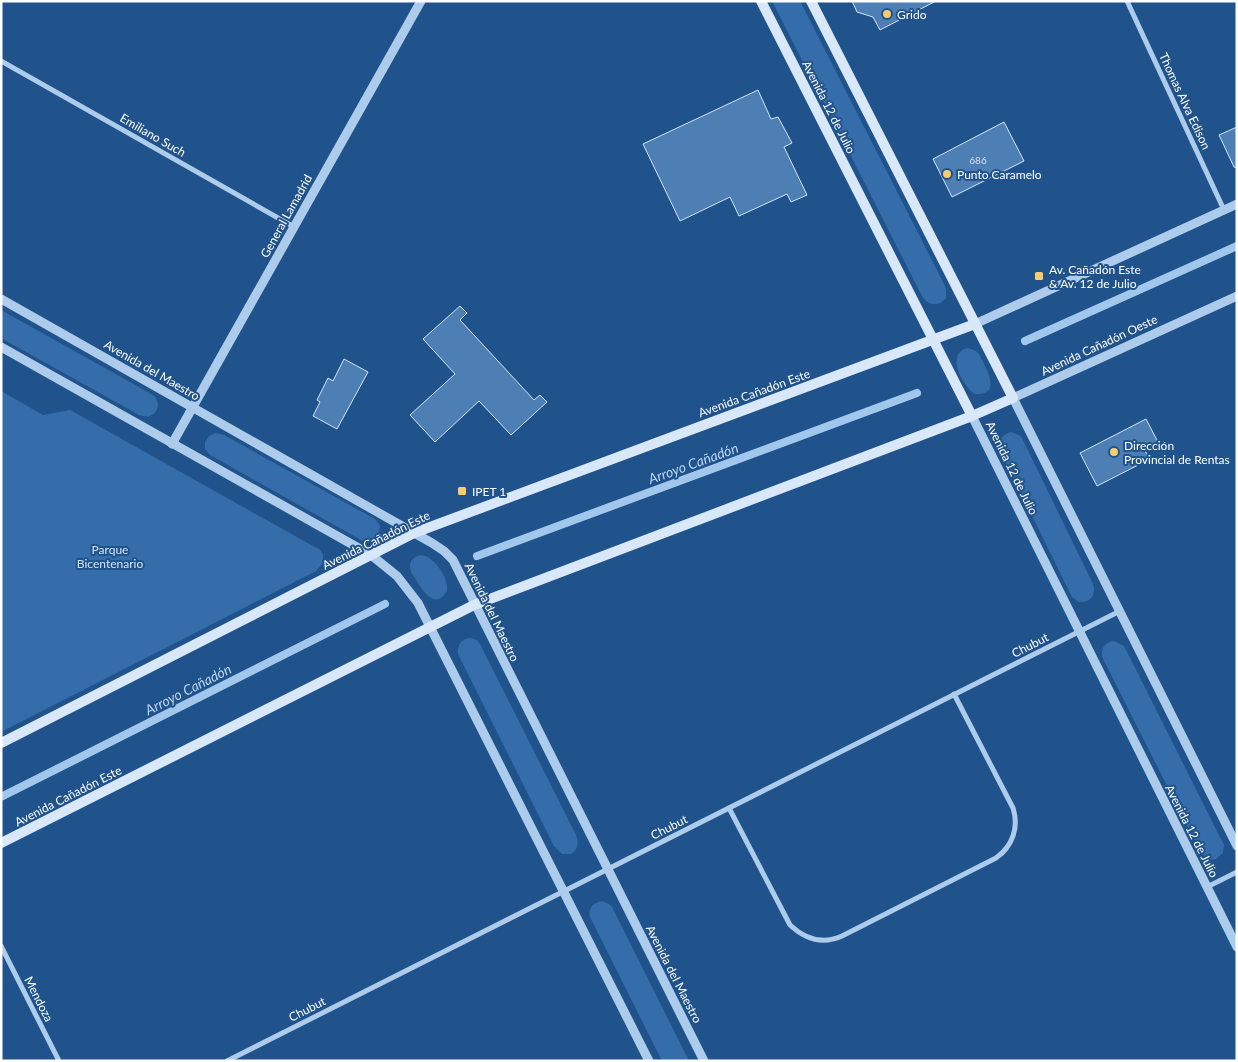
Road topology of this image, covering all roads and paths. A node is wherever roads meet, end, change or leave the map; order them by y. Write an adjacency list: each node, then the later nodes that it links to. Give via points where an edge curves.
1 (420, 1): 8 (street, General Lamadrid)
2 (762, 1): 12 (main road, Avenida 12 de Julio)
3 (811, 1): 11 (main road)
4 (1127, 1): 7 (street, Thomas Alva Edison)
5 (1, 61): 8 (street, Emiliano Such)
6 (1237, 204): 7 (street)
7 (1224, 210): 11 (street)
8 (294, 227): 15 (street, General Lamadrid)
9 (1237, 296): 14 (street, Avenida Cañadón Oeste)
10 (1, 299): 15 (street, Avenida del Maestro)
11 (975, 324): 12 (main road, Avenida Cañadón Este); 14 (main road)
12 (933, 340): 16 (main road, Avenida 12 de Julio); 18 (main road, Avenida Cañadón Este)
13 (1, 347): 17 (street)
14 (1012, 398): 16 (main road, Avenida Cañadón Oeste); 21 (street)
15 (193, 408): 17 (street, General Lamadrid); 18 (street, Avenida del Maestro)
16 (972, 416): 20 (main road, Avenida Cañadón Este); 23 (street, Avenida 12 de Julio)
17 (172, 444): 19 (street)
18 (414, 533): 19 (main road, Avenida Cañadón Este); 20 (street, Avenida del Maestro, via 453,560)
19 (371, 555): 22 (street, via 408,589); 25 (main road, Avenida Cañadón Este)
20 (474, 605): 22 (main road, Avenida Cañadón Este); 29 (street, Avenida del Maestro)
21 (1120, 612): 23 (street, Chubut); 28 (street)
22 (430, 626): 27 (main road, Avenida Cañadón Este); 32 (street)
23 (1079, 632): 24 (street, Chubut); 31 (street, Avenida 12 de Julio)
24 (954, 694): 26 (street, Chubut); 26 (street, via 1016,821 1010,842 996,858 842,936 827,941 810,939 790,925)
25 (1, 743)
26 (729, 808): 29 (street, Chubut)
27 (1, 844)
28 (1237, 846)
29 (608, 869): 32 (street, Chubut); 38 (street, Avenida del Maestro)
30 (1237, 872): 31 (street)
31 (1207, 887): 34 (street, Avenida 12 de Julio)
32 (563, 891): 36 (street, Chubut); 37 (street)
33 (1, 946): 35 (street, Mendoza)
34 (1237, 947)
35 (59, 1061)
36 (227, 1061)
37 (649, 1061)
38 (704, 1061)

